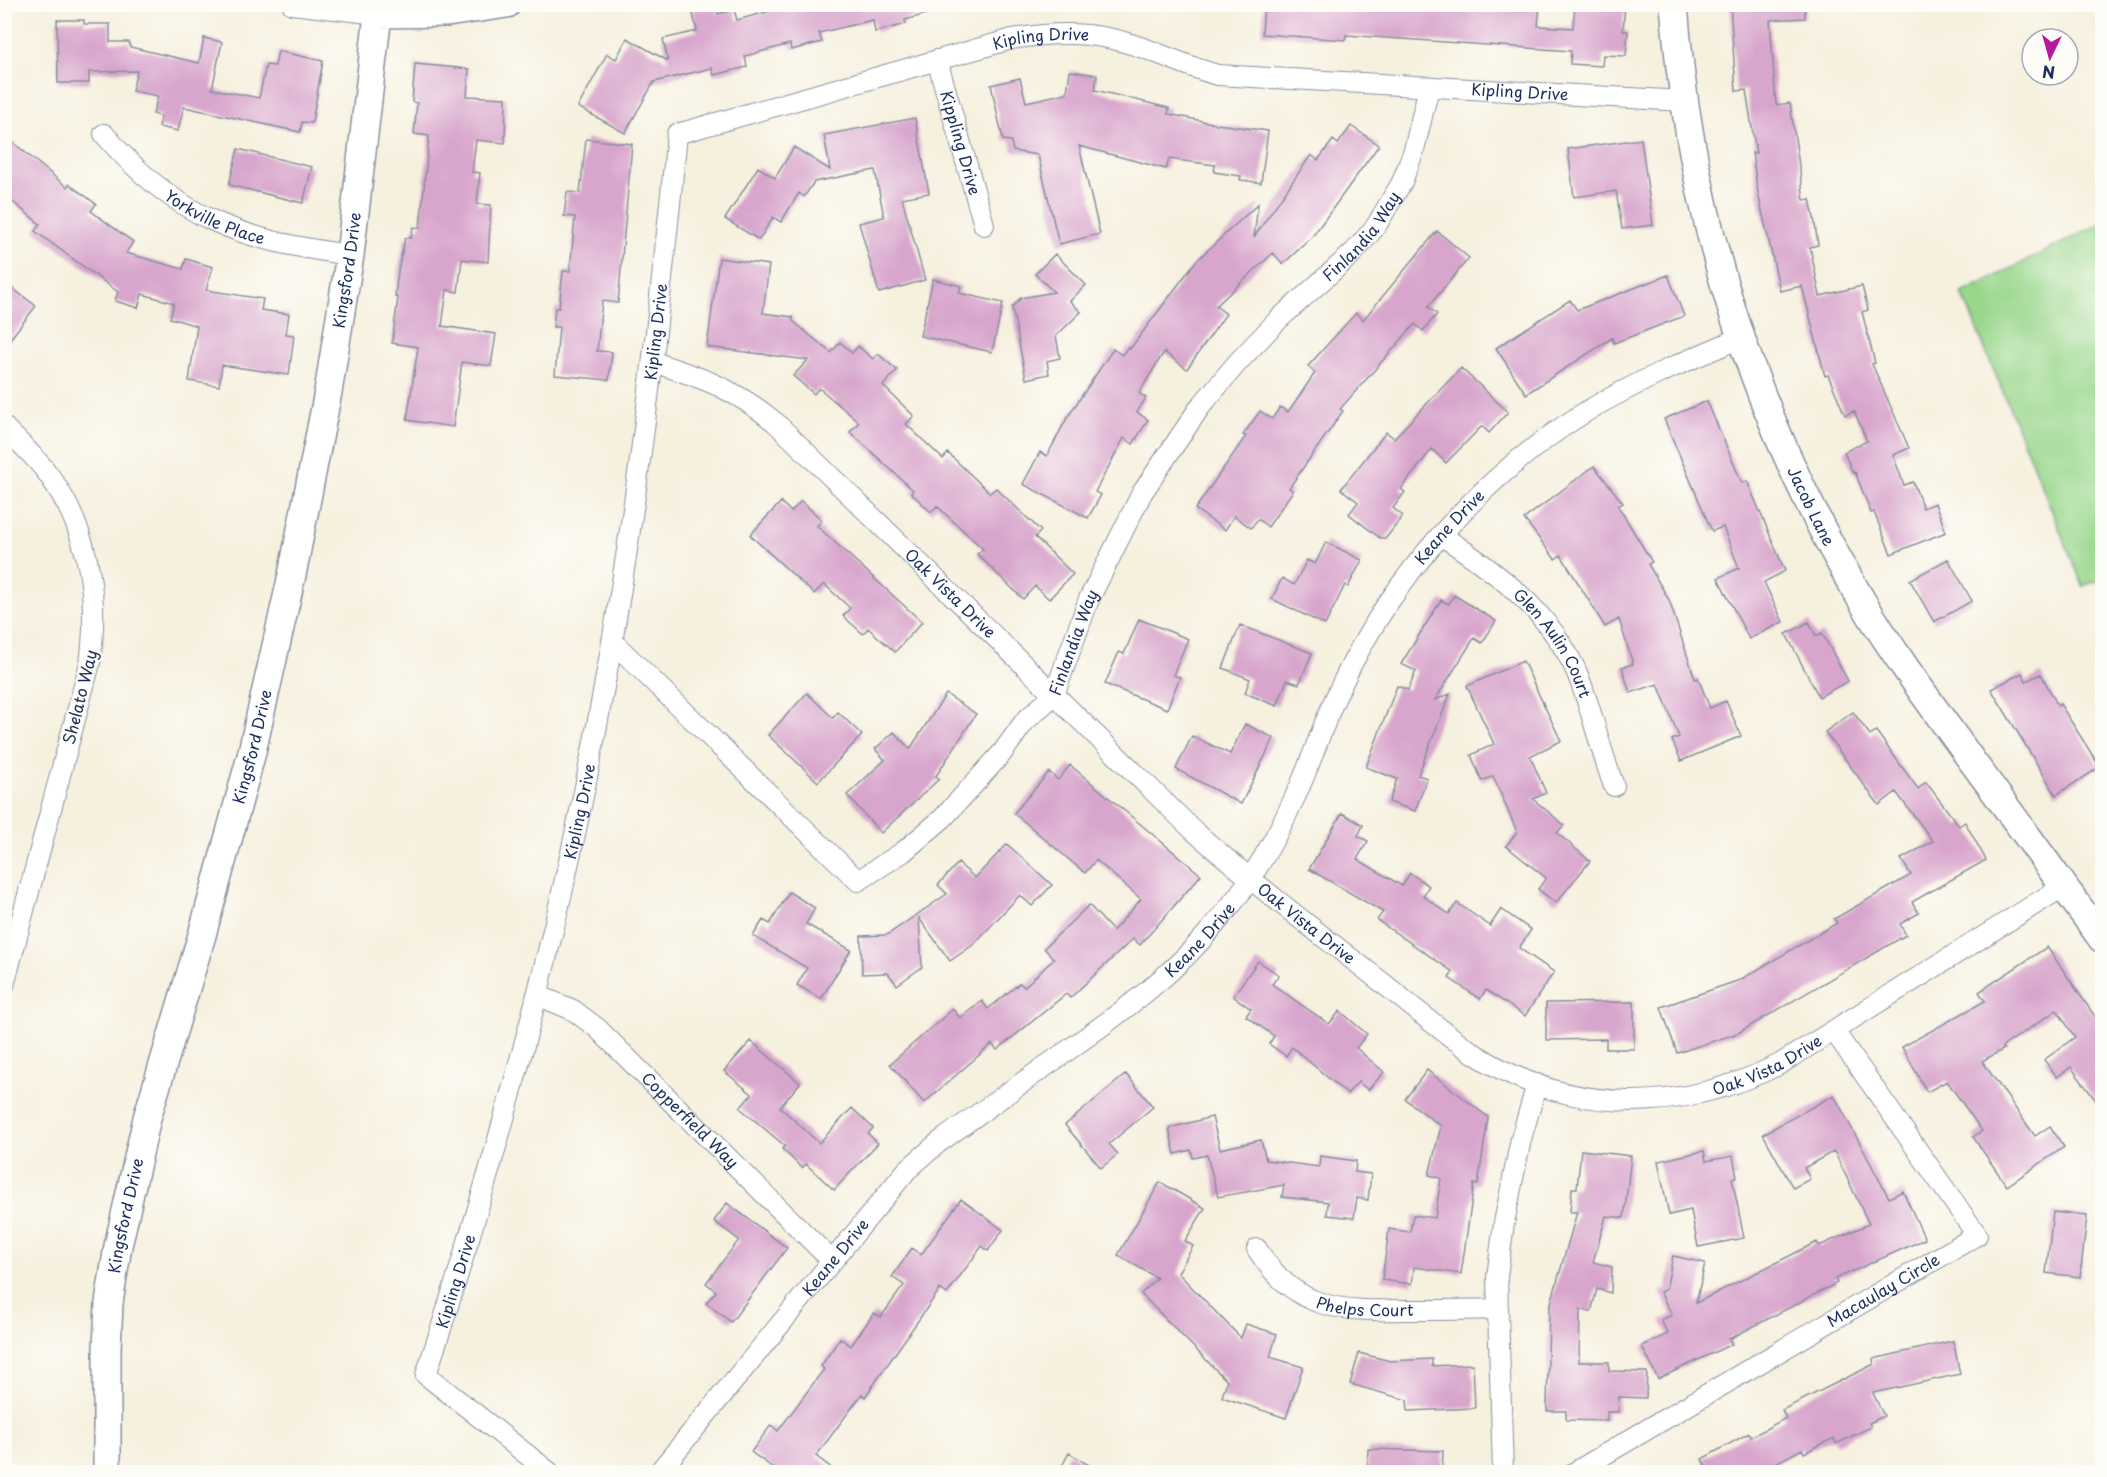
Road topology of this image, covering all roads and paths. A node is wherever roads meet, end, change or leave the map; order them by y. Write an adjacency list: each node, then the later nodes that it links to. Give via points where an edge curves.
1 (292, 4): 4 (street)
2 (507, 4): 4 (street, via 447,14)
3 (1674, 4): 7 (street, Jacob Lane)
4 (379, 9): 10 (street, Kingsford Drive)
5 (937, 60): 6 (street, Kipling Drive, via 1012,39 1072,33 1132,44 1189,68 1218,75); 9 (street, Kippling Drive); 12 (street, Kipling Drive, via 677,134)
6 (1430, 87): 7 (street, Kipling Drive); 16 (street, Finlandia Way, via 1402,182 1376,226 1354,252 1238,362 1200,407 1142,493 1089,599)
7 (1684, 101): 11 (street, Jacob Lane, via 1717,263)
8 (104, 134): 10 (street, Yorkville Place, via 157,187 212,221 256,239)
9 (984, 225)
10 (350, 255): 28 (street, Kingsford Drive, via 311,484 250,756 147,1118 118,1246 109,1303)
11 (1740, 338): 14 (street, Keane Drive, via 1668,368 1585,412 1492,483); 19 (street, Jacob Lane, via 1797,480 1863,603 1914,681)
12 (653, 362): 15 (street, Kipling Drive); 16 (street, Oak Vista Drive, via 735,393 776,423)
13 (4, 427): 21 (street, Shelato Way, via 45,471 68,505 90,566 95,631 90,663)
14 (1442, 535): 17 (street, Glen Aulin Court, via 1494,571 1547,624 1576,673); 18 (street, Keane Drive, via 1399,588 1361,647 1339,689 1296,796)
15 (612, 641): 16 (street, Finlandia Way, via 858,881 903,852 943,818 996,761 1025,721); 22 (street, Kipling Drive, via 564,883)
16 (1054, 695): 18 (street, Oak Vista Drive)
17 (1614, 786)
18 (1250, 880): 24 (street, Oak Vista Drive, via 1465,1047 1507,1072); 26 (street, Keane Drive, via 1200,942 1154,987 938,1143 907,1170)
19 (2064, 886): 20 (street, Jacob Lane); 23 (street, Oak Vista Drive)
20 (2103, 939)
21 (4, 986)
22 (537, 995): 26 (street, Copperfield Way, via 573,1010 597,1028); 29 (street, Kipling Drive, via 503,1125 426,1375)
23 (1834, 1031): 24 (street, Oak Vista Drive, via 1753,1078 1692,1096 1662,1101 1616,1101); 32 (street, Macaulay Circle, via 1977,1235)
24 (1537, 1084): 27 (street, via 1504,1223)
25 (1257, 1249): 27 (street, Phelps Court, via 1283,1282 1321,1304 1350,1311)
26 (831, 1260): 30 (street, Keane Drive)
27 (1497, 1310): 31 (street)
28 (107, 1473)
29 (549, 1473)
30 (659, 1473)
31 (1503, 1473)
32 (1575, 1473)

